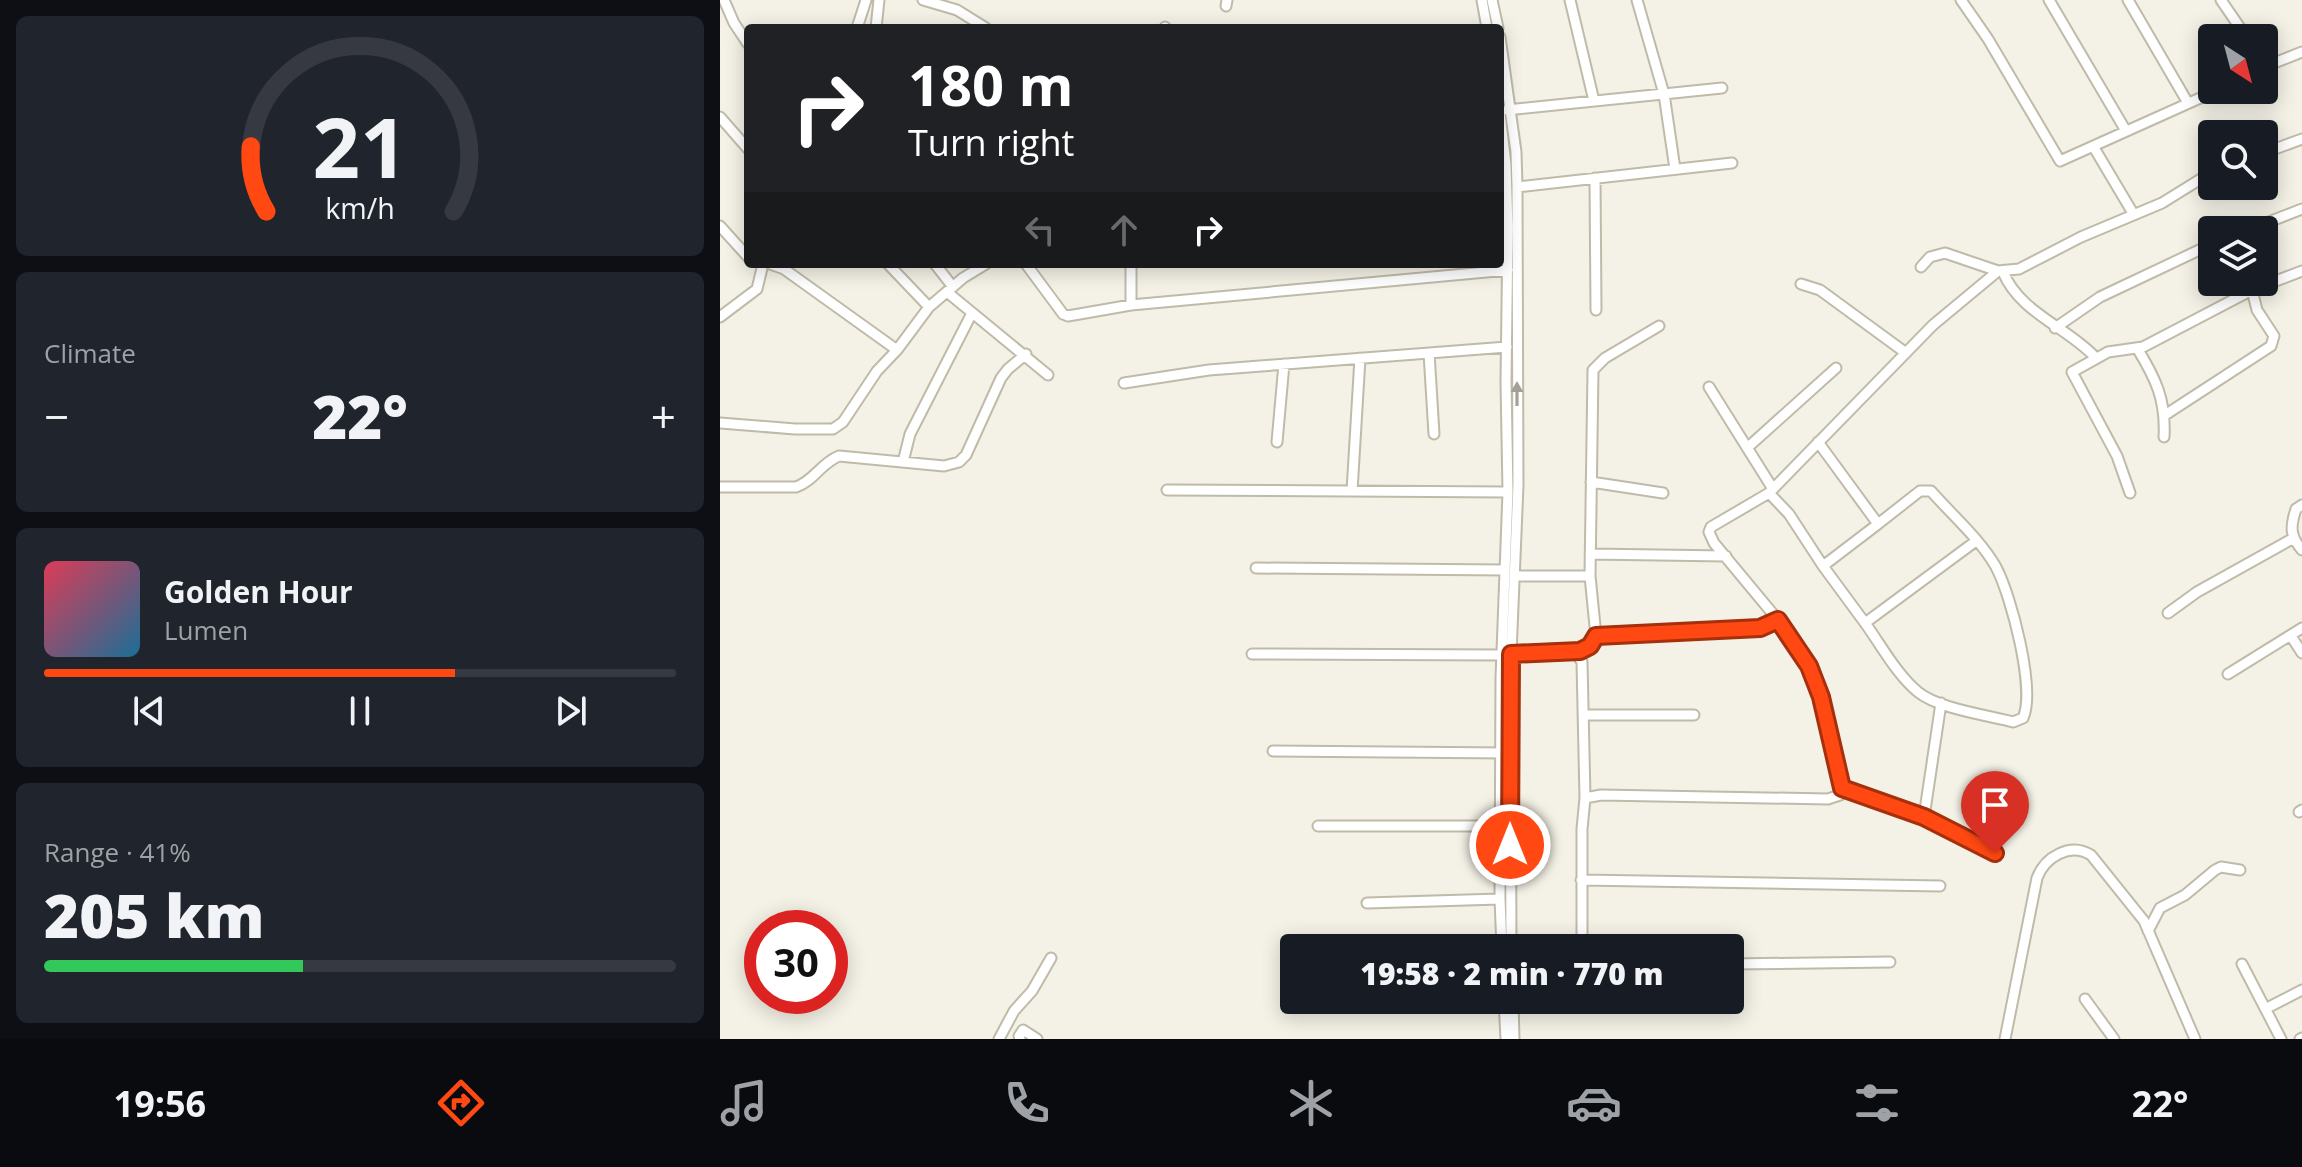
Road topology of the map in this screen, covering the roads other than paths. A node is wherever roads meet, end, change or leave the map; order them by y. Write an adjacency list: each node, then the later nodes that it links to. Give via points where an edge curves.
1 (724, 0): 19 (street)
2 (866, 0): 13 (street)
3 (879, 0): 14 (street)
4 (923, 0): 15 (street, via 957,10)
5 (1482, 0): 16 (street)
6 (1492, 0): 17 (street)
7 (1570, 0): 25 (street)
8 (1637, 0): 23 (street)
9 (1961, 0): 33 (street, via 2056,158 2064,161)
10 (2049, 0): 30 (street)
11 (2128, 0): 26 (street)
12 (2221, 0): 18 (street)
13 (858, 24)
14 (876, 24)
15 (980, 24)
16 (1486, 24)
17 (1497, 24)
18 (2237, 24)
19 (744, 38)
20 (2302, 52): 21 (street)
21 (2278, 60)
22 (1722, 88): 23 (street)
23 (1664, 94): 25 (street); 36 (street)
24 (2198, 99): 26 (street)
25 (1594, 101): 27 (street)
26 (2188, 103): 30 (street)
27 (1504, 111)
28 (720, 117): 32 (street)
29 (1504, 126): 39 (street)
30 (2126, 131): 33 (street)
31 (2302, 139): 34 (street)
32 (744, 144)
33 (2093, 146): 41 (street)
34 (2278, 148)
35 (1732, 163): 36 (street)
36 (1675, 169): 37 (street)
37 (1595, 178): 39 (street); 65 (street)
38 (2198, 181): 41 (street)
39 (1508, 188): 44 (street)
40 (2302, 209): 42 (street)
41 (2134, 215): 57 (street, via 2019,269)
42 (2278, 218)
43 (720, 226): 46 (street)
44 (1513, 229): 55 (street); 79 (street)
45 (2198, 251): 69 (street, via 2100,297)
46 (744, 253)
47 (1921, 267): 57 (street, via 1930,257 1945,253)
48 (760, 268): 67 (street, via 757,289)
49 (781, 268): 72 (street)
50 (892, 268): 64 (street)
51 (937, 268): 60 (street)
52 (980, 268): 60 (street)
53 (1029, 268): 63 (street, via 1068,316)
54 (1131, 268): 63 (street)
55 (1508, 270): 63 (street); 70 (street)
56 (2302, 271): 58 (street)
57 (2000, 272): 69 (street); 74 (street)
58 (2278, 280)
59 (1801, 284): 74 (street, via 1820,290)
60 (950, 289): 64 (street); 66 (street)
61 (2240, 296): 71 (street)
62 (2254, 296): 84 (street, via 2274,336 2271,346)
63 (1131, 305)
64 (929, 307): 72 (street)
65 (1596, 310)
66 (972, 313): 75 (street); 91 (street, via 910,434)
67 (720, 317)
68 (1659, 326): 92 (street, via 1593,370)
69 (2055, 328): 76 (street)
70 (1507, 347): 73 (street); 79 (street)
71 (2137, 348): 76 (street); 84 (street, via 2156,379)
72 (897, 350): 85 (street, via 833,429)
73 (1429, 353): 77 (street); 86 (street)
74 (1906, 353): 89 (street)
75 (1026, 354): 81 (street); 91 (street, via 1001,378 959,462)
76 (2095, 357): 99 (street, via 2072,372 2117,456)
77 (1360, 358): 78 (street); 95 (street)
78 (1284, 364): 82 (street); 88 (street)
79 (1512, 364): 97 (street); 109 (street, one-way to 79, via 1518,485)
80 (1836, 368): 90 (street)
81 (1048, 375)
82 (1124, 383)
83 (1709, 387): 90 (street)
84 (2165, 415): 87 (street)
85 (720, 423)
86 (1434, 434)
87 (2164, 437)
88 (1277, 442)
89 (1818, 442): 96 (street); 101 (street)
90 (1747, 448): 96 (street)
91 (903, 462): 93 (street, via 839,456 796,487)
92 (1591, 482): 98 (street); 105 (street)
93 (720, 487)
94 (1167, 490): 95 (street)
95 (1352, 491): 97 (street)
96 (1771, 491): 106 (street, via 1711,527 1710,536); 107 (street)
97 (1508, 492): 109 (street)
98 (1663, 493)
99 (2130, 493)
100 (2302, 505): 102 (street, via 2292,520)
101 (1878, 524): 103 (street, via 1926,489); 107 (street)
102 (2292, 539): 104 (street); 111 (street)
103 (1976, 541): 113 (street); 122 (street, via 2001,578 2025,659 2026,712 2013,722)
104 (2302, 550)
105 (1590, 554): 106 (street); 110 (street)
106 (1726, 556): 112 (street)
107 (1823, 566): 113 (street)
108 (1256, 568): 109 (street)
109 (1510, 573): 110 (street); 120 (street)
110 (1590, 576): 115 (street)
111 (2168, 613)
112 (1778, 620): 115 (street, via 1760,628); 127 (street, via 1809,666 1821,697)
113 (1865, 623): 122 (street, via 1912,687)
114 (2302, 628): 116 (street)
115 (1596, 636): 117 (street, via 1590,646)
116 (2291, 636): 118 (street); 121 (street)
117 (1575, 652): 120 (street); 123 (street, via 1582,662)
118 (2302, 653)
119 (1252, 654): 120 (street)
120 (1506, 654): 126 (street)
121 (2228, 674)
122 (1941, 703): 129 (street)
123 (1584, 715): 124 (street); 128 (street)
124 (1694, 715)
125 (1273, 751): 126 (street)
126 (1506, 753): 131 (street)
127 (1842, 788): 128 (street, via 1840,795 1828,799); 129 (street)
128 (1585, 798): 134 (street)
129 (1924, 817): 132 (street)
130 (1318, 826): 131 (street)
131 (1506, 826): 136 (street); 140 (street)
132 (1995, 853)
133 (2240, 870): 138 (street, via 2215,870 2160,908)
134 (1581, 880): 135 (street); 141 (street)
135 (1940, 886)
136 (1500, 899): 137 (street); 139 (street)
137 (1367, 903)
138 (2148, 931): 156 (street, via 2127,897 2087,852 2072,850 2048,861 2037,878); 158 (street)
139 (1501, 934)
140 (1510, 934)
141 (1582, 934)
142 (1051, 958): 151 (street)
143 (1890, 962): 144 (street)
144 (1744, 964)
145 (2242, 964): 148 (street)
146 (2302, 990): 148 (street)
147 (2085, 999): 157 (street)
148 (2267, 1008): 159 (street)
149 (1505, 1014): 154 (street)
150 (1513, 1014): 155 (street)
151 (999, 1039)
152 (1020, 1039): 153 (street, via 1023,1030)
153 (1037, 1039)
154 (1506, 1039)
155 (1514, 1039)
156 (2005, 1039)
157 (2114, 1039)
158 (2195, 1039)
159 (2281, 1039)

